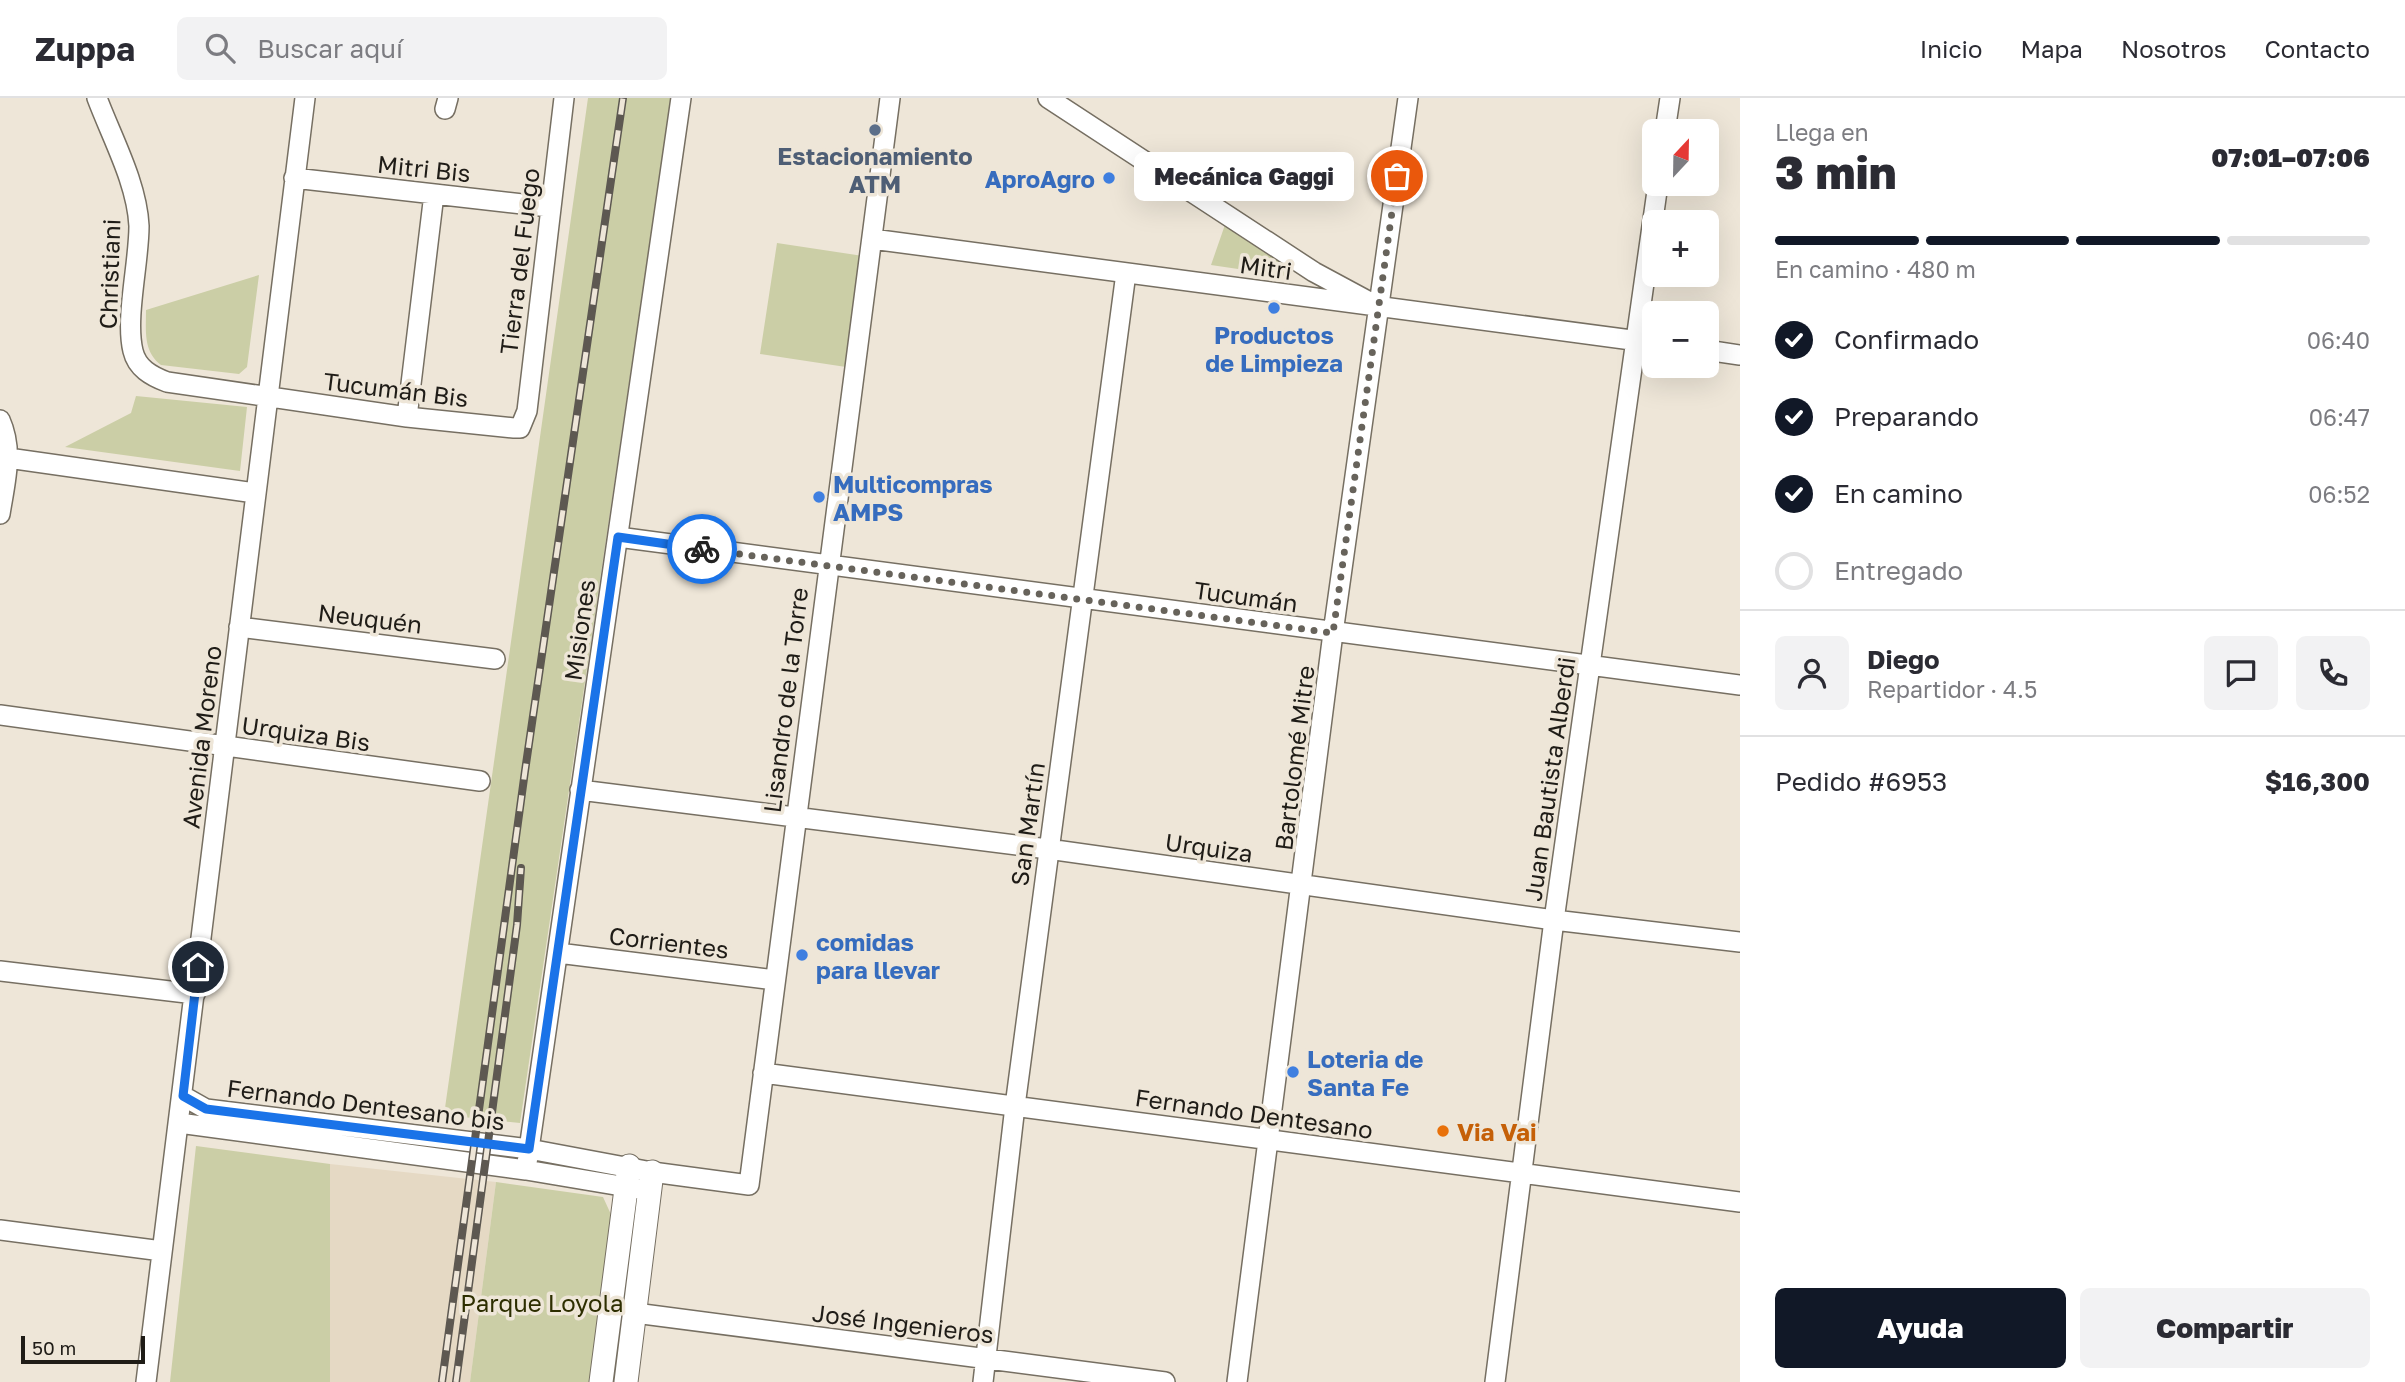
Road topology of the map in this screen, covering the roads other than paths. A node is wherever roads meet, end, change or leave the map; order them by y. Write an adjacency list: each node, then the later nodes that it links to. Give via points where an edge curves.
1 (97, 98): 23 (street, Christiani, via 136,209 139,248 131,338 137,363 167,382)
2 (305, 98): 11 (street, Avenida Moreno)
3 (564, 98): 14 (street, Tierra del Fuego)
4 (681, 98): 30 (street, Misiones)
5 (890, 98): 15 (street, Lisandro de la Torre)
6 (1048, 98): 9 (street)
7 (1408, 98): 18 (street, Bartolomé Mitre)
8 (1670, 98): 10 (street)
9 (1069, 104): 18 (street, via 1314,272)
10 (1667, 119)
11 (294, 178): 12 (street, Mitri Bis); 23 (street, Avenida Moreno)
12 (434, 194): 14 (street, Mitri Bis); 24 (street)
13 (1657, 196): 17 (street, Juan Bautista Alberdi)
14 (549, 207): 26 (street, Tierra del Fuego, via 527,411)
15 (872, 239): 16 (street, Mitri); 31 (street, Lisandro de la Torre)
16 (1126, 272): 18 (street, Mitri); 32 (street, San Martín)
17 (1648, 301)
18 (1378, 306): 19 (street, Mitri); 34 (street, Bartolomé Mitre)
19 (1642, 342)
20 (1719, 352): 21 (street)
21 (1740, 355)
22 (1642, 360): 36 (street, Juan Bautista Alberdi)
23 (267, 397): 24 (street, Tucumán Bis); 28 (street, Avenida Moreno)
24 (407, 417): 26 (street, Tucumán Bis)
25 (0, 420): 27 (street)
26 (520, 428)
27 (8, 458): 28 (street); 29 (street)
28 (255, 493): 33 (street, Avenida Moreno)
29 (0, 514)
30 (618, 537): 31 (street); 41 (street, Misiones)
31 (829, 567): 32 (street, Tucumán); 42 (street, Lisandro de la Torre)
32 (1082, 599): 34 (street, Tucumán); 43 (street, San Martín)
33 (239, 626): 35 (street, Neuquén); 39 (street, Avenida Moreno)
34 (1333, 633): 36 (street, Tucumán); 44 (street, Bartolomé Mitre)
35 (495, 659)
36 (1590, 665): 37 (street, Tucumán); 45 (street, Juan Bautista Alberdi)
37 (1740, 685)
38 (0, 715): 39 (street, Urquiza Bis)
39 (226, 747): 40 (street, Urquiza Bis); 50 (street, Avenida Moreno)
40 (480, 781)
41 (580, 790): 42 (street); 47 (street, Misiones)
42 (796, 818): 43 (street, Urquiza); 49 (street, Lisandro de la Torre)
43 (1048, 849): 44 (street, Urquiza); 53 (street, San Martín)
44 (1303, 885): 45 (street, Urquiza); 55 (street, Bartolomé Mitre)
45 (1554, 920): 46 (street, Urquiza); 58 (street, Juan Bautista Alberdi)
46 (1740, 942)
47 (558, 953): 49 (street, Corrientes); 56 (street, Misiones)
48 (0, 971): 50 (street)
49 (775, 980): 51 (street, Lisandro de la Torre)
50 (195, 994): 52 (street, Avenida Moreno)
51 (762, 1073): 53 (street, Fernando Dentesano); 59 (street, Lisandro de la Torre, via 749,1185)
52 (183, 1096): 54 (street, Avenida Moreno); 56 (street, Fernando Dentesano bis, via 206,1109)
53 (1015, 1106): 55 (street, Fernando Dentesano); 64 (street, San Martín)
54 (179, 1123): 57 (street, Fernando Dentesano bis); 62 (street, Avenida Moreno)
55 (1269, 1140): 58 (street, Fernando Dentesano); 70 (street, Bartolomé Mitre)
56 (529, 1149): 57 (street, Misiones); 59 (street, Fernando Dentesano bis)
57 (526, 1170): 59 (street, Fernando Dentesano bis)
58 (1521, 1173): 60 (street, Fernando Dentesano); 71 (street, Juan Bautista Alberdi)
59 (639, 1179): 63 (street); 66 (street)
60 (1740, 1202)
61 (0, 1230): 62 (street)
62 (162, 1251): 65 (street, Avenida Moreno)
63 (635, 1313): 64 (street, José Ingenieros); 67 (street)
64 (986, 1358): 68 (street, San Martín); 69 (street, José Ingenieros)
65 (146, 1382)
66 (601, 1382)
67 (626, 1382)
68 (983, 1382)
69 (1165, 1382)
70 (1237, 1382)
71 (1495, 1382)

